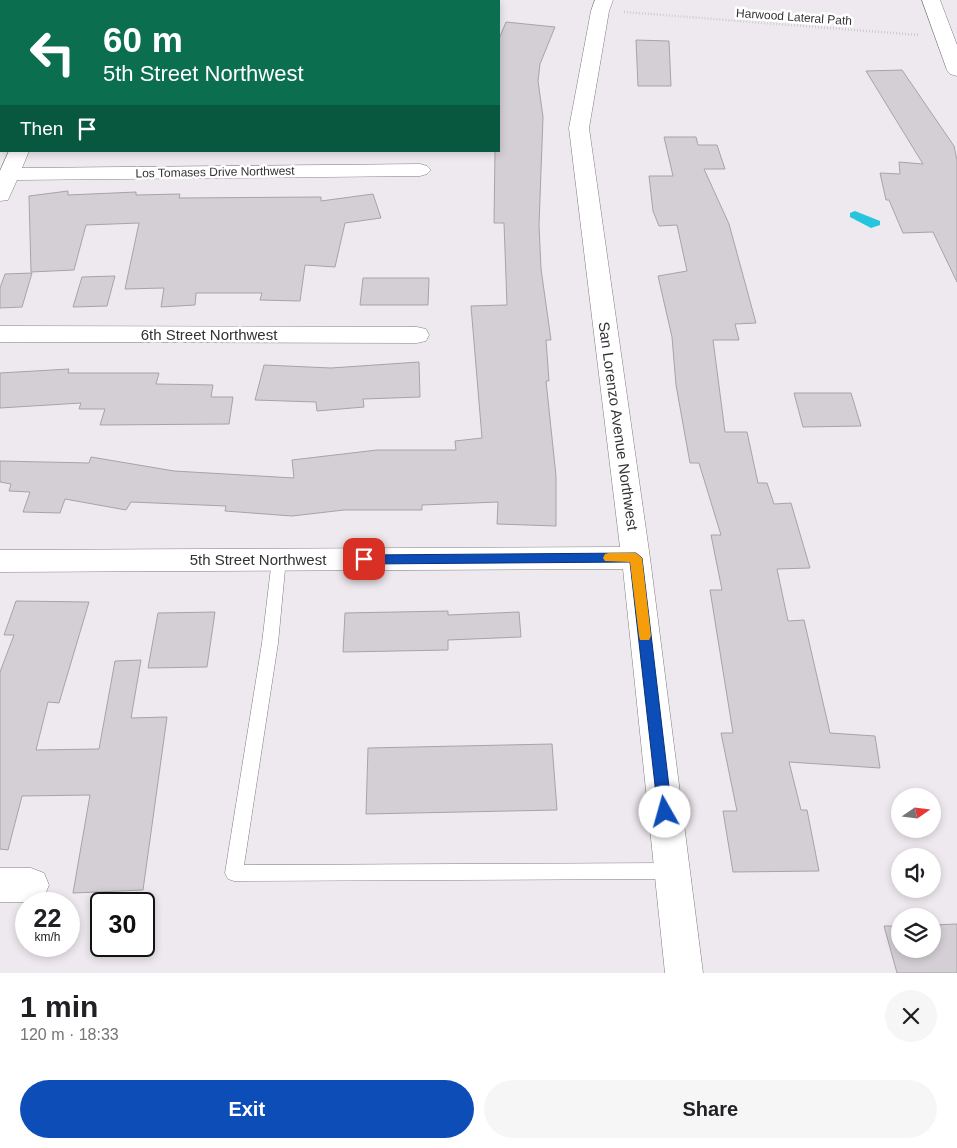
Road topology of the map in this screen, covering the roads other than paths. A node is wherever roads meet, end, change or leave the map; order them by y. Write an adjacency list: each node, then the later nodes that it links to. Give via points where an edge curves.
1 (932, 0): 3 (street)
2 (602, 5): 10 (street, San Lorenzo Avenue Northwest, via 579,128)
3 (957, 70)
4 (19, 152): 6 (street)
5 (420, 170): 6 (street, Los Tomases Drive Northwest)
6 (10, 174): 7 (street)
7 (0, 195)
8 (0, 334): 9 (street, 6th Street Northwest)
9 (417, 335)
10 (636, 558): 11 (street, 5th Street Northwest); 13 (street, San Lorenzo Avenue Northwest)
11 (279, 559): 12 (street, 5th Street Northwest); 13 (lane, via 270,643 234,873)
12 (0, 561)
13 (672, 871): 14 (street, San Lorenzo Avenue Northwest)
14 (684, 973)

